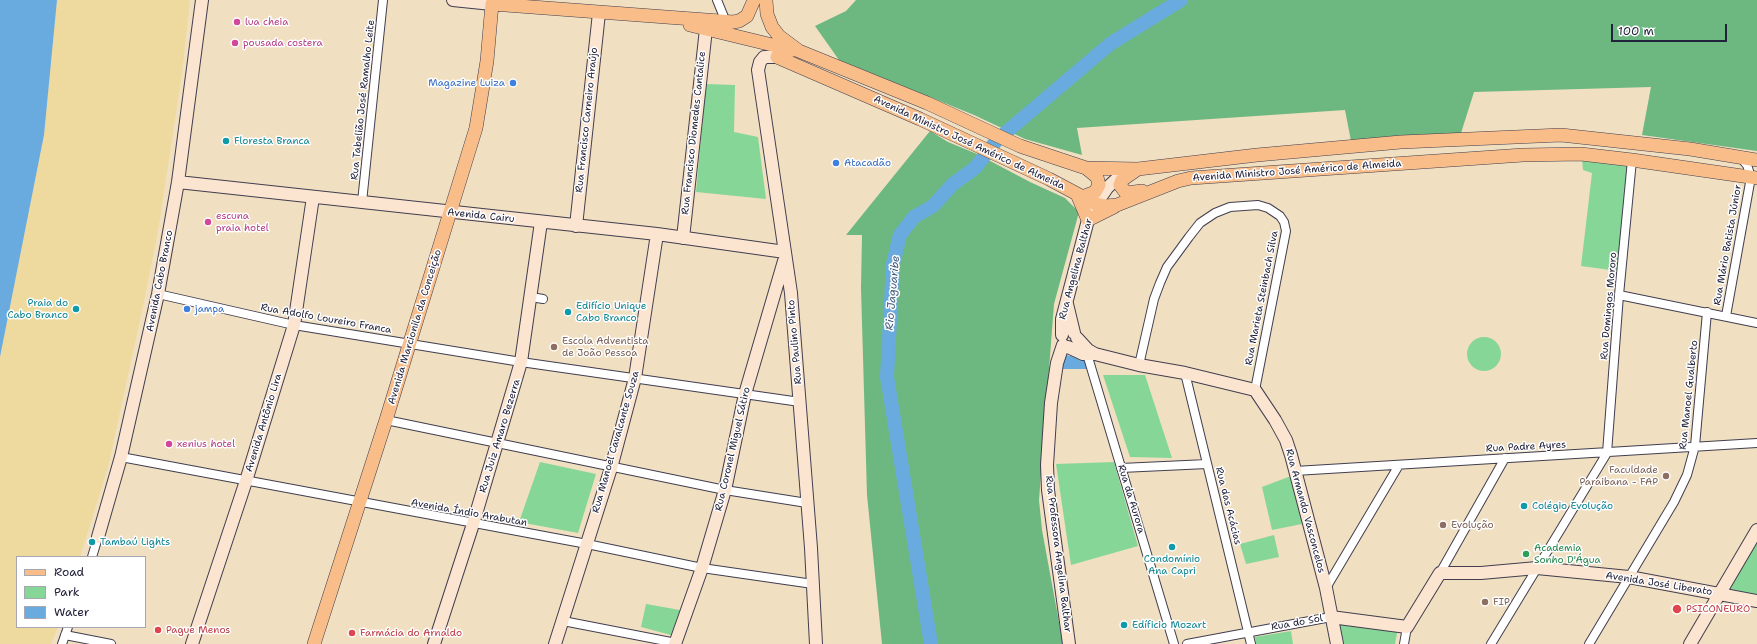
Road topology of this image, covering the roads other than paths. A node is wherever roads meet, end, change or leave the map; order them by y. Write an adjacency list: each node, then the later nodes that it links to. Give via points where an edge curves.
1 (202, 0): 20 (street, Avenida Cabo Branco)
2 (383, 0): 24 (street, Rua Tabelião José Ramalho Leite)
3 (453, 0): 7 (street)
4 (717, 0): 10 (street)
5 (754, 0): 10 (main road, via 750,13 744,19 739,22)
6 (766, 0): 12 (main road, Avenida Ministro José Américo de Almeida, via 767,14 772,27 779,36)
7 (492, 2): 8 (main road); 27 (main road, Avenida Marcionila da Conceição, via 487,61 476,128)
8 (599, 13): 9 (main road); 30 (street, Rua Francisco Carneiro Araújo)
9 (651, 17): 10 (main road); 11 (main road)
10 (726, 22)
11 (706, 29): 12 (main road); 32 (street, Rua Francisco Diomedes Cantalice)
12 (799, 51): 17 (main road, Avenida Ministro José Américo de Almeida, via 927,103 1020,146)
13 (777, 57): 22 (main road, Avenida Ministro José Américo de Almeida, via 920,119); 33 (street, Rua Paulino Pinto, via 764,57 758,70)
14 (1740, 157): 16 (main road, Avenida Ministro José Américo de Almeida); 18 (main road, Avenida Ministro José Américo de Almeida, via 1638,142 1561,135 1401,142); 19 (street, Rua Mário Batista Júnior)
15 (1632, 160): 19 (main road, Avenida Ministro José Américo de Almeida); 21 (main road, Avenida Ministro José Américo de Almeida, via 1581,154 1523,155 1191,178); 37 (street, Rua Domingos Mororo)
16 (1757, 160)
17 (1086, 168): 18 (main road, Avenida Ministro José Américo de Almeida); 22 (main road, via 1097,177 1098,187 1090,195)
18 (1132, 169): 21 (main road, via 1120,182 1126,193); 25 (street, Rua Angelina Balthar, via 1107,188)
19 (1754, 177): 40 (street, Rua Mário Batista Júnior)
20 (178, 182): 23 (street, Avenida Cairu); 36 (street, Avenida Cabo Branco)
21 (1168, 184): 26 (main road, Avenida Ministro José Américo de Almeida)
22 (1080, 196): 25 (main road, Avenida Ministro José Américo de Almeida); 28 (main road)
23 (313, 197): 24 (street, Avenida Cairu); 42 (street, Avenida Antônio Lira)
24 (362, 202): 27 (street, Avenida Cairu)
25 (1096, 204): 26 (main road, Avenida Ministro José Américo de Almeida); 28 (street, Rua Angelina Balthar)
26 (1117, 205): 28 (main road)
27 (451, 213): 29 (street, Avenida Cairu); 45 (main road, Avenida Marcionila da Conceição)
28 (1088, 220): 38 (street, Rua Angelina Balthar)
29 (541, 222): 30 (street, Avenida Cairu); 47 (street, Rua Juiz Amaro Bezerra, via 537,298)
30 (576, 226): 31 (street, Avenida Cairu)
31 (657, 234): 32 (street, Avenida Cairu); 50 (street, Rua Manoel Cavalcante Souza)
32 (683, 238): 33 (street, Avenida Cairu)
33 (785, 252): 34 (street, Rua Coronel Miguel Sátiro); 35 (street, Rua Paulino Pinto)
34 (777, 285): 35 (street); 52 (street, Rua Coronel Miguel Sátiro)
35 (791, 293): 53 (street, Rua Paulino Pinto)
36 (158, 294): 42 (street, Rua Adolfo Loureiro Franca); 59 (street, Avenida Cabo Branco)
37 (1619, 295): 39 (street); 58 (street, Rua Domingos Mororo)
38 (1067, 304): 43 (street); 44 (street, Rua Angelina Balthar, via 1062,319)
39 (1707, 312): 40 (street); 57 (street, Rua Manoel Gualberto)
40 (1726, 316): 41 (street)
41 (1757, 323)
42 (294, 325): 45 (street, Rua Adolfo Loureiro Franca); 66 (street, Avenida Antônio Lira)
43 (1076, 336): 44 (street, via 1066,331); 46 (street)
44 (1064, 342): 46 (street); 97 (street, Rua Professora Angelina Balthar, via 1057,363 1051,403 1047,471)
45 (409, 344): 47 (street, Rua Adolfo Loureiro Franca); 54 (main road, Avenida Marcionila da Conceição)
46 (1090, 353): 48 (street); 64 (street, Rua da Aurora)
47 (522, 362): 50 (street, Rua Adolfo Loureiro Franca); 56 (street, Rua Juiz Amaro Bezerra)
48 (1139, 365): 49 (street); 51 (street, Rua Marieta Steinbach Silva, via 1160,283 1167,267 1200,223 1230,207 1268,208 1280,216 1286,231)
49 (1184, 373): 51 (street); 61 (street, Rua das Acácias)
50 (635, 378): 52 (street, Rua Adolfo Loureiro Franca); 63 (street, Rua Manoel Cavalcante Souza)
51 (1255, 390): 65 (street, Rua Armando Vasconcelos, via 1286,440)
52 (745, 394): 53 (street, Rua Adolfo Loureiro Franca); 67 (street, Rua Coronel Miguel Sátiro)
53 (800, 402): 69 (street, Rua Paulino Pinto)
54 (386, 420): 56 (street); 68 (main road, Avenida Marcionila da Conceição)
55 (1757, 443): 57 (street, Rua Padre Ayres)
56 (498, 444): 63 (street); 70 (street, Rua Juiz Amaro Bezerra)
57 (1695, 446): 58 (street, Rua Padre Ayres); 78 (street, Rua Manoel Gualberto, via 1682,487)
58 (1607, 453): 60 (street, Rua Padre Ayres); 76 (street)
59 (121, 457): 66 (street, Avenida Índio Arabutan); 72 (street, Avenida Cabo Branco)
60 (1505, 458): 62 (street, Rua Padre Ayres); 77 (street)
61 (1207, 464): 64 (street); 87 (street, Rua das Acácias)
62 (1398, 465): 65 (street, Rua Padre Ayres); 80 (street)
63 (611, 468): 67 (street); 73 (street, Rua Manoel Cavalcante Souza)
64 (1121, 468): 98 (street, Rua da Aurora)
65 (1295, 471): 80 (street, Rua Armando Vasconcelos)
66 (246, 481): 68 (street, Avenida Índio Arabutan); 92 (street, Avenida Antônio Lira)
67 (724, 490): 69 (street); 75 (street, Rua Coronel Miguel Sátiro)
68 (359, 502): 70 (street, Avenida Índio Arabutan); 93 (main road, Avenida Marcionila da Conceição)
69 (807, 503): 79 (street, Rua Paulino Pinto)
70 (473, 524): 73 (street, Avenida Índio Arabutan); 94 (street, Rua Juiz Amaro Bezerra)
71 (1757, 530): 81 (street)
72 (98, 537): 74 (street, Avenida Cabo Branco)
73 (587, 544): 75 (street, Avenida Índio Arabutan); 84 (street, Rua Manoel Cavalcante Souza)
74 (92, 556)
75 (702, 568): 79 (street, Avenida Índio Arabutan); 89 (street, Rua Coronel Miguel Sátiro)
76 (1537, 568): 77 (street, Avenida José Liberato, via 1481,573); 78 (street, Avenida José Liberato); 103 (street)
77 (1440, 573): 85 (street)
78 (1629, 577): 81 (street, Avenida José Liberato); 104 (street, Rua Manoel Gualberto)
79 (813, 584): 96 (street, Rua Paulino Pinto)
80 (1326, 588): 83 (street, Rua Armando Vasconcelos)
81 (1720, 594): 82 (street, Avenida José Liberato); 105 (street)
82 (1757, 601)
83 (1331, 617): 85 (street, Rua do Sol); 87 (street, Rua do Sol); 101 (street, Rua Armando Vasconcelos)
84 (563, 621): 89 (street); 95 (street, Rua Manoel Cavalcante Souza)
85 (1407, 627): 102 (street)
86 (68, 628): 88 (street)
87 (1248, 632): 99 (street, Rua do Sol); 100 (street, Rua das Acácias)
88 (65, 635): 90 (street); 91 (street)
89 (675, 643)
90 (62, 644)
91 (111, 644)
92 (192, 644)
93 (314, 644)
94 (434, 644)
95 (555, 644)
96 (816, 644)
97 (1069, 644)
98 (1174, 644)
99 (1188, 644)
100 (1251, 644)
101 (1337, 644)
102 (1404, 644)
103 (1491, 644)
104 (1590, 644)
105 (1690, 644)

